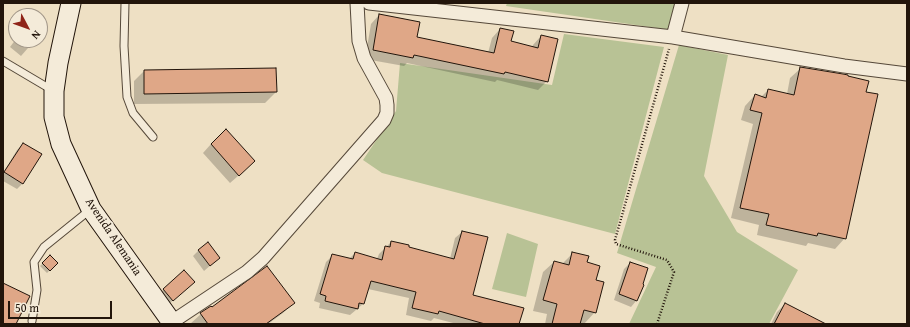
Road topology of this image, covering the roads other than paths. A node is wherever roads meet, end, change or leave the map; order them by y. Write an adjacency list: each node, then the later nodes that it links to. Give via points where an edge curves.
1 (71, 3): 9 (street, Avenida Alemania)
2 (125, 3): 10 (lane, via 127,97 133,113)
3 (356, 3): 13 (street, via 359,41 364,58 386,98 387,113 384,120 263,258)
4 (369, 3): 6 (street)
5 (682, 3): 6 (street)
6 (672, 37): 8 (street)
7 (3, 61): 9 (lane)
8 (907, 74)
9 (54, 91): 11 (street, Avenida Alemania, via 54,117 61,144)
10 (153, 137)
11 (91, 209): 12 (lane, via 44,247 34,262 38,290); 13 (street, Avenida Alemania)
12 (32, 321)
13 (173, 323)

